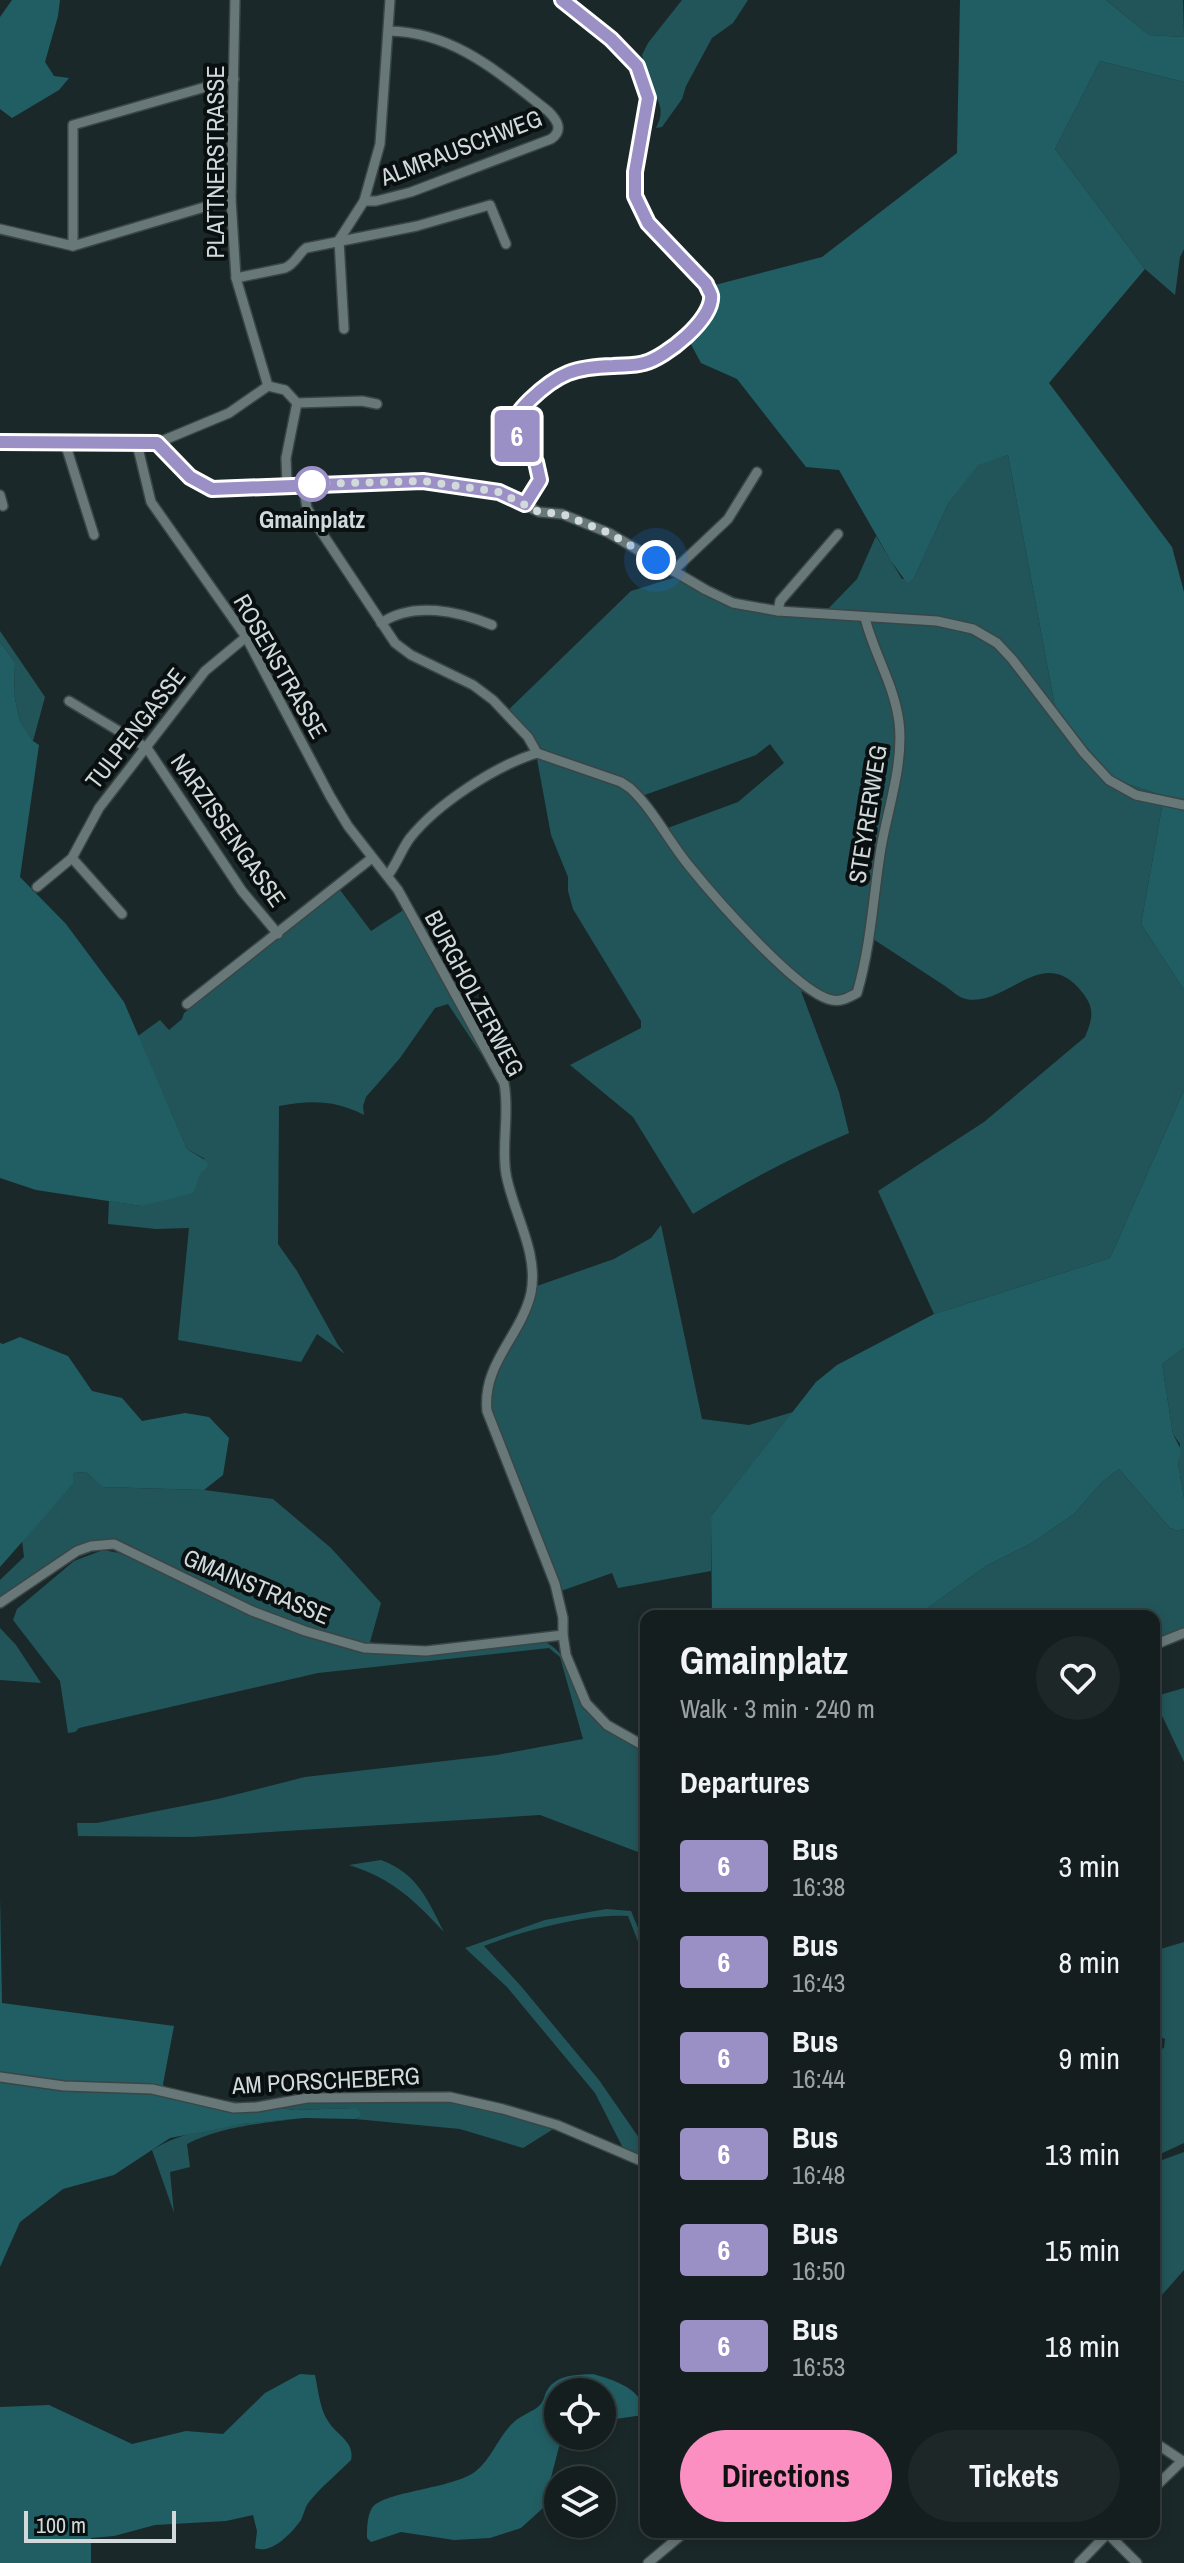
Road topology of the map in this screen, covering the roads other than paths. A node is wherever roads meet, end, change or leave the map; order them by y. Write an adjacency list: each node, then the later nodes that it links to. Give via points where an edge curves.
1 (235, 0): 5 (street, PLATTNERSTRASSE)
2 (390, 0): 4 (street)
3 (562, 0): 25 (street, via 637,66 648,98 635,196 648,223 711,295 706,313 668,352 632,366 565,373 524,406 515,417 514,431 536,462 540,480)
4 (389, 31): 7 (street, via 380,144); 7 (street, ALMRAUSCHWEG, via 426,35 472,54 548,111 559,128 551,139 454,177)
5 (234, 79): 6 (street, PLATTNERSTRASSE); 11 (street, via 73,125)
6 (231, 199): 11 (street); 12 (street, PLATTNERSTRASSE)
7 (364, 201): 9 (street)
8 (0, 229): 11 (street)
9 (339, 240): 10 (street, via 490,205); 12 (street, via 306,248 285,268); 13 (street)
10 (506, 244)
11 (73, 246)
12 (236, 278): 14 (street, PLATTNERSTRASSE)
13 (344, 329)
14 (268, 386): 15 (street, via 285,390); 19 (street, via 229,413)
15 (297, 403): 16 (street); 23 (street, via 286,458)
16 (377, 404)
17 (0, 442): 18 (street)
18 (65, 443): 20 (street); 28 (street)
19 (157, 443): 20 (street); 23 (street, via 190,477 212,489)
20 (137, 444): 34 (street, ROSENSTRASSE, via 151,502)
21 (757, 472): 29 (street, via 728,519)
22 (303, 484): 23 (street); 25 (street, via 436,481 499,492); 32 (street, via 307,508)
23 (287, 485)
24 (0, 495): 26 (street)
25 (525, 504): 29 (street, via 609,533)
26 (3, 506)
27 (838, 534): 30 (street, via 780,601)
28 (94, 535)
29 (673, 571): 30 (street, via 720,598)
30 (778, 611): 31 (street)
31 (865, 618): 37 (street, STEYRERWEG, via 896,701 900,727 864,971 857,993 845,1000 829,999 801,983 724,907 630,788); 38 (street, via 937,621 985,634 1012,659 1109,780 1136,795)
32 (381, 623): 33 (street, via 423,610); 37 (street, via 401,648 493,700)
33 (492, 625)
34 (246, 637): 36 (street, TULPENGASSE, via 205,671); 39 (street, ROSENSTRASSE)
35 (69, 701): 36 (street)
36 (147, 748): 40 (street, TULPENGASSE, via 92,818); 45 (street, NARZISSENGASSE, via 242,891)
37 (537, 753): 42 (street, via 508,763 435,815 409,839)
38 (1184, 805)
39 (348, 826): 41 (street, BURGHOLZERWEG)
40 (72, 858): 43 (street, TULPENGASSE); 44 (street)
41 (372, 858): 42 (street, BURGHOLZERWEG); 45 (street)
42 (388, 875): 49 (street, BURGHOLZERWEG, via 504,1083 506,1174 533,1278 528,1302 490,1374 486,1402 555,1584)
43 (37, 887)
44 (122, 914)
45 (278, 934): 46 (street)
46 (187, 1004)
47 (0, 1603): 49 (street, GMAINSTRASSE, via 77,1551 114,1544 266,1616 364,1648 426,1651)
48 (1184, 1633): 50 (street)
49 (563, 1635): 51 (street, via 570,1665 592,1712)
50 (1160, 1643)
51 (640, 1744)
52 (0, 2077): 53 (street, AM PORSCHEBERG, via 152,2089 234,2108 307,2098 450,2097 544,2120)
53 (640, 2160)
54 (1160, 2446): 55 (street)
55 (1183, 2462): 56 (street)
56 (1160, 2483)
57 (678, 2538): 60 (street)
58 (1103, 2538): 61 (street)
59 (1113, 2538): 62 (street)
60 (648, 2563)
61 (1079, 2563)
62 (1137, 2563)

